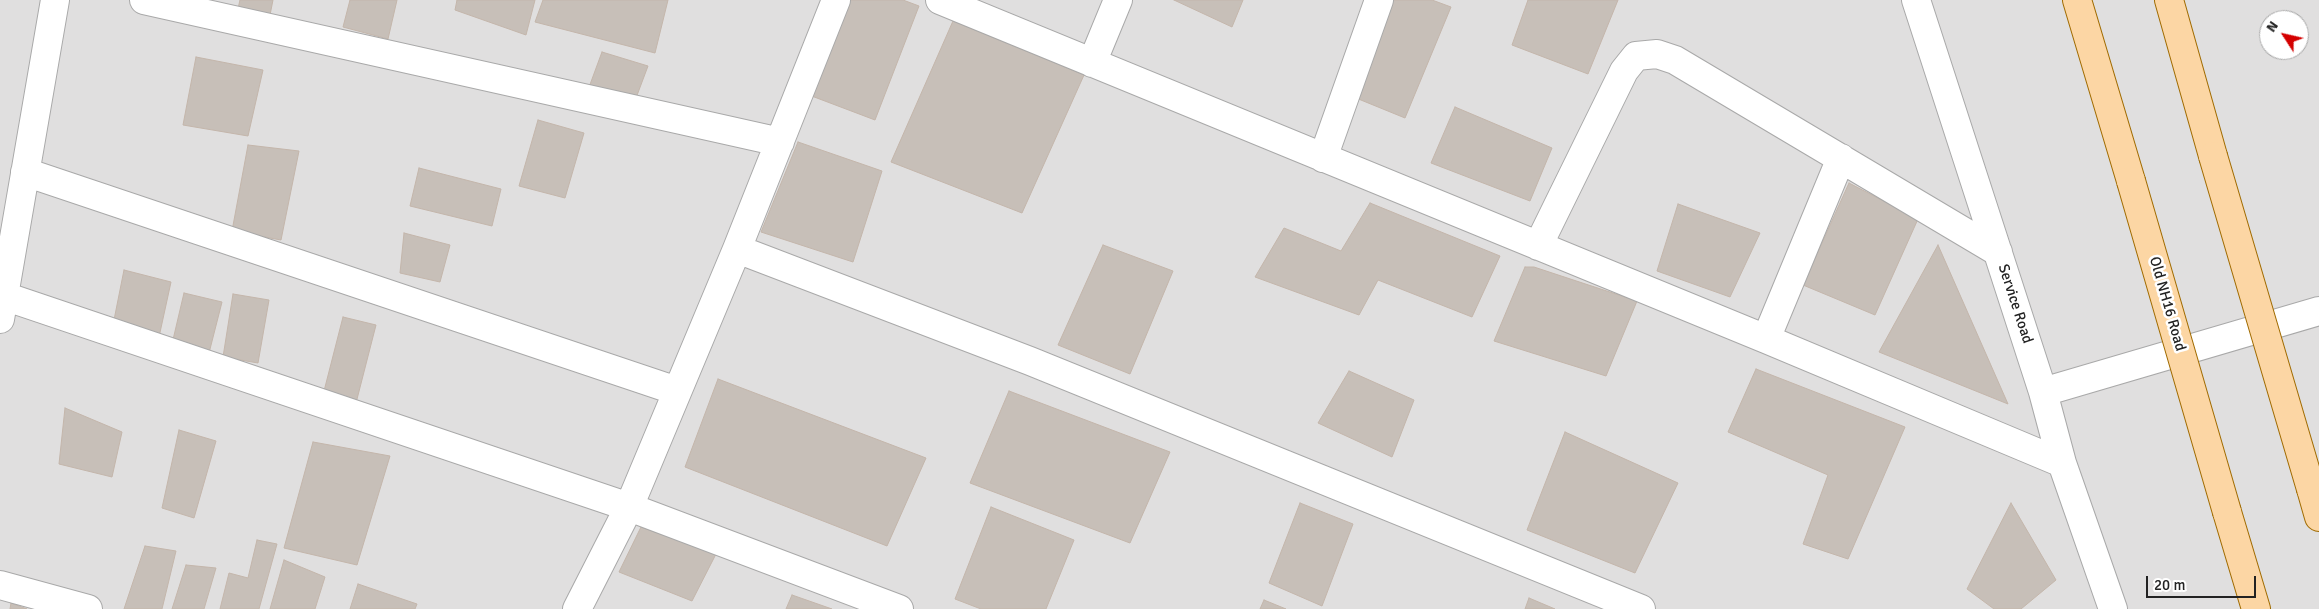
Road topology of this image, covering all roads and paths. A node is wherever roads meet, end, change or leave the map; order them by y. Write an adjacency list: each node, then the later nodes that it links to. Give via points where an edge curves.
1 (54, 0): 14 (street)
2 (144, 0): 11 (street)
3 (836, 0): 11 (street)
4 (940, 0): 10 (street)
5 (1118, 0): 10 (street)
6 (1379, 0): 12 (street)
7 (1916, 0): 17 (street, Service Road)
8 (2077, 0): 32 (main road, Old NH16 Road, bridge)
9 (2169, 0): 25 (main road, bridge)
10 (1092, 63): 12 (street)
11 (780, 142): 16 (street)
12 (1323, 158): 15 (street)
13 (1841, 158): 15 (street, via 1675,60 1657,54 1636,56 1624,71); 17 (street); 20 (street)
14 (25, 172): 18 (street); 21 (street)
15 (1538, 246): 20 (street)
16 (737, 249): 21 (street); 30 (street, via 1030,361)
17 (1998, 252): 22 (street, Service Road)
18 (3, 290): 24 (street)
19 (2319, 311): 22 (street)
20 (1766, 339): 23 (street)
21 (677, 391): 24 (street)
22 (2043, 392): 23 (street, Service Road)
23 (2062, 463): 31 (street, Service Road)
24 (629, 507): 28 (street); 29 (street)
25 (2319, 517)
26 (0, 585): 27 (street)
27 (88, 609)
28 (577, 609)
29 (899, 609)
30 (1642, 609)
31 (2113, 609)
32 (2256, 609)

